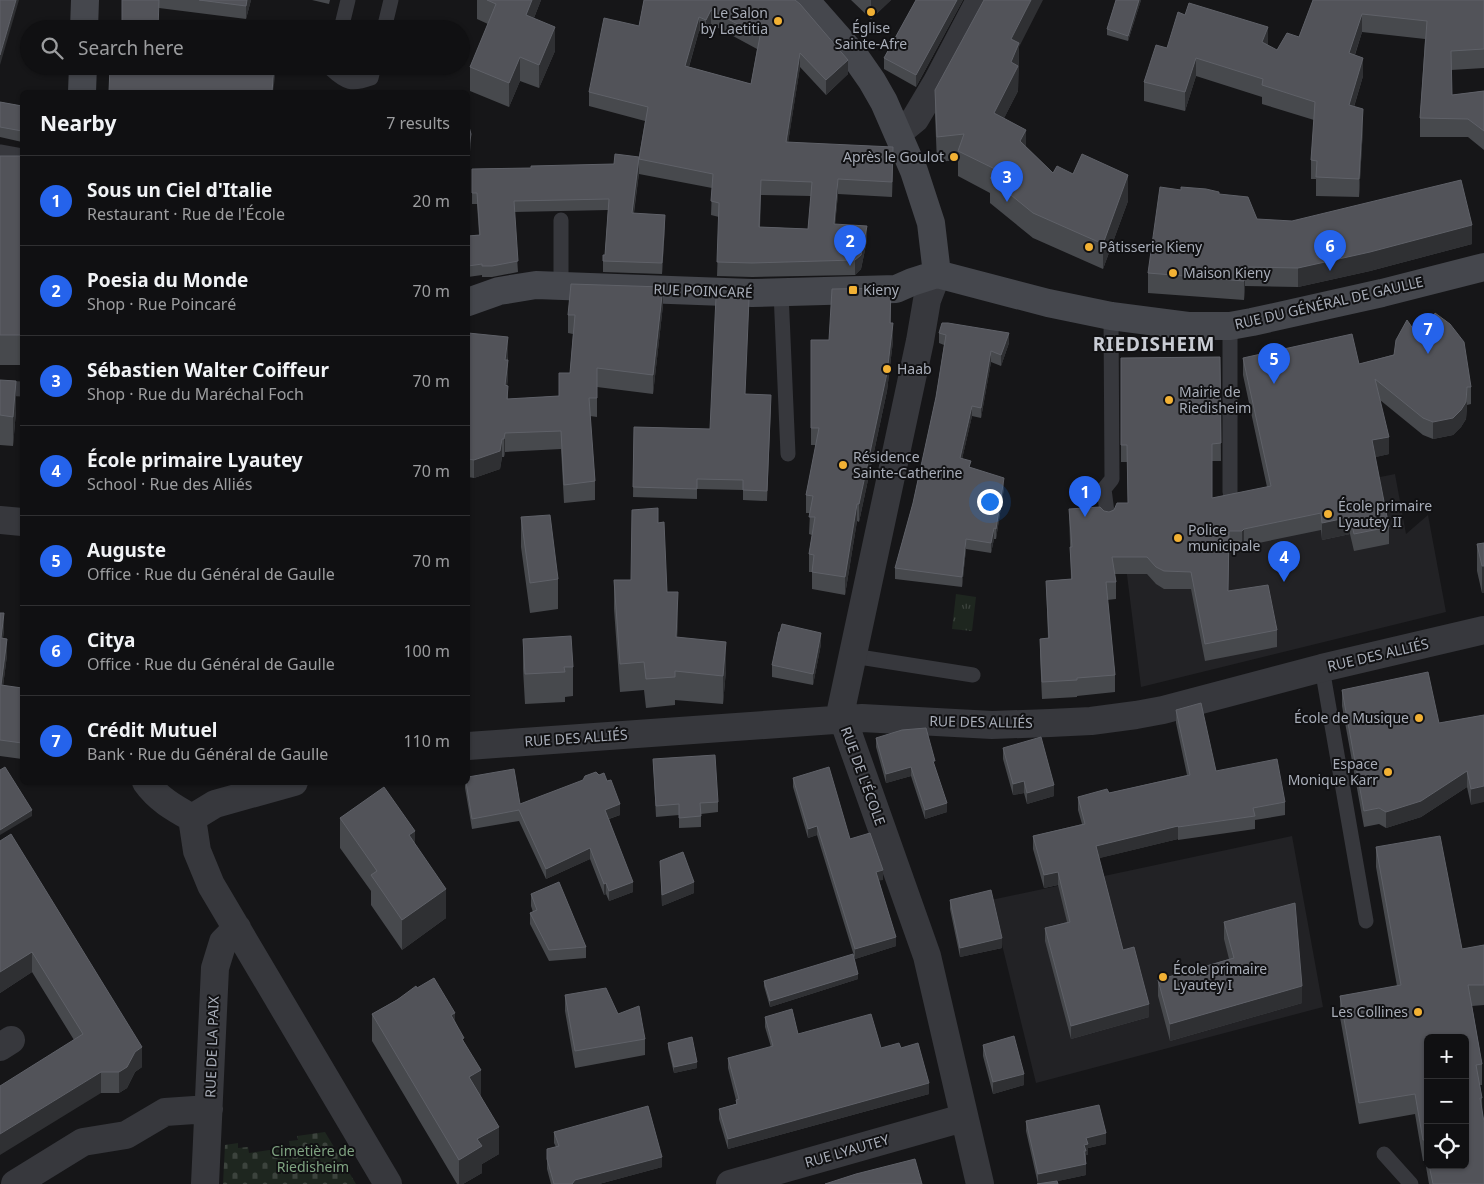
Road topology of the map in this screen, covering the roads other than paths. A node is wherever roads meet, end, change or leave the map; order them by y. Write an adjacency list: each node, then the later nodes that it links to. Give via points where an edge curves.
1 (85, 0): 6 (street)
2 (348, 0): 7 (lane)
3 (392, 0): 8 (lane)
4 (805, 0): 13 (street, via 856,58 872,81)
5 (980, 0): 13 (street, via 915,119)
6 (84, 20)
7 (343, 20)
8 (386, 20)
9 (83, 75): 12 (street)
10 (337, 75): 11 (lane, via 342,80 357,83)
11 (372, 75)
12 (82, 90)
13 (898, 133): 18 (street, via 931,223)
14 (0, 152): 15 (lane)
15 (20, 156)
16 (561, 220): 19 (lane)
17 (1484, 267): 23 (street, RUE DU GÉNÉRAL DE GAULLE)
18 (937, 274): 20 (street, RUE POINCARÉ, via 896,289); 22 (street, RUE DU GÉNÉRAL DE GAULLE); 32 (street, RUE DE L'ÉCOLE, via 927,300)
19 (561, 286): 20 (street, RUE POINCARÉ); 21 (street, RUE POINCARÉ, via 517,287)
20 (781, 292): 26 (lane)
21 (470, 301)
22 (1111, 316): 23 (street, RUE DU GÉNÉRAL DE GAULLE, via 1188,326); 29 (lane, via 1112,480 1104,489)
23 (1230, 326): 27 (lane)
24 (0, 388): 25 (lane)
25 (20, 389)
26 (788, 454)
27 (1230, 492)
28 (0, 520): 30 (street)
29 (1108, 520)
30 (20, 522)
31 (1484, 630): 33 (street, RUE DES ALLIÉS)
32 (853, 656): 34 (lane); 35 (street, RUE DE L'ÉCOLE)
33 (1322, 668): 35 (street, RUE DES ALLIÉS, via 1162,710 1091,721 992,725); 40 (lane)
34 (973, 675)
35 (843, 719): 36 (street, RUE DES ALLIÉS); 43 (street, RUE DE L'ÉCOLE, via 927,956)
36 (470, 746)
37 (149, 785): 39 (street, via 166,804)
38 (283, 785): 39 (street, via 215,804)
39 (192, 818): 41 (street, via 197,851)
40 (1366, 921)
41 (236, 928): 42 (street, RUE DE LA PAIX, via 223,942 215,968); 49 (street)
42 (209, 1109): 47 (street, RUE DE LA PAIX, via 165,1112 126,1135 83,1142); 48 (street)
43 (963, 1118): 50 (street, RUE LYAUTEY); 51 (street, RUE DE L'ÉCOLE)
44 (1384, 1154): 52 (lane)
45 (0, 1183): 46 (street)
46 (6, 1184)
47 (15, 1184)
48 (205, 1184)
49 (388, 1184)
50 (730, 1184)
51 (980, 1184)
52 (1411, 1184)

